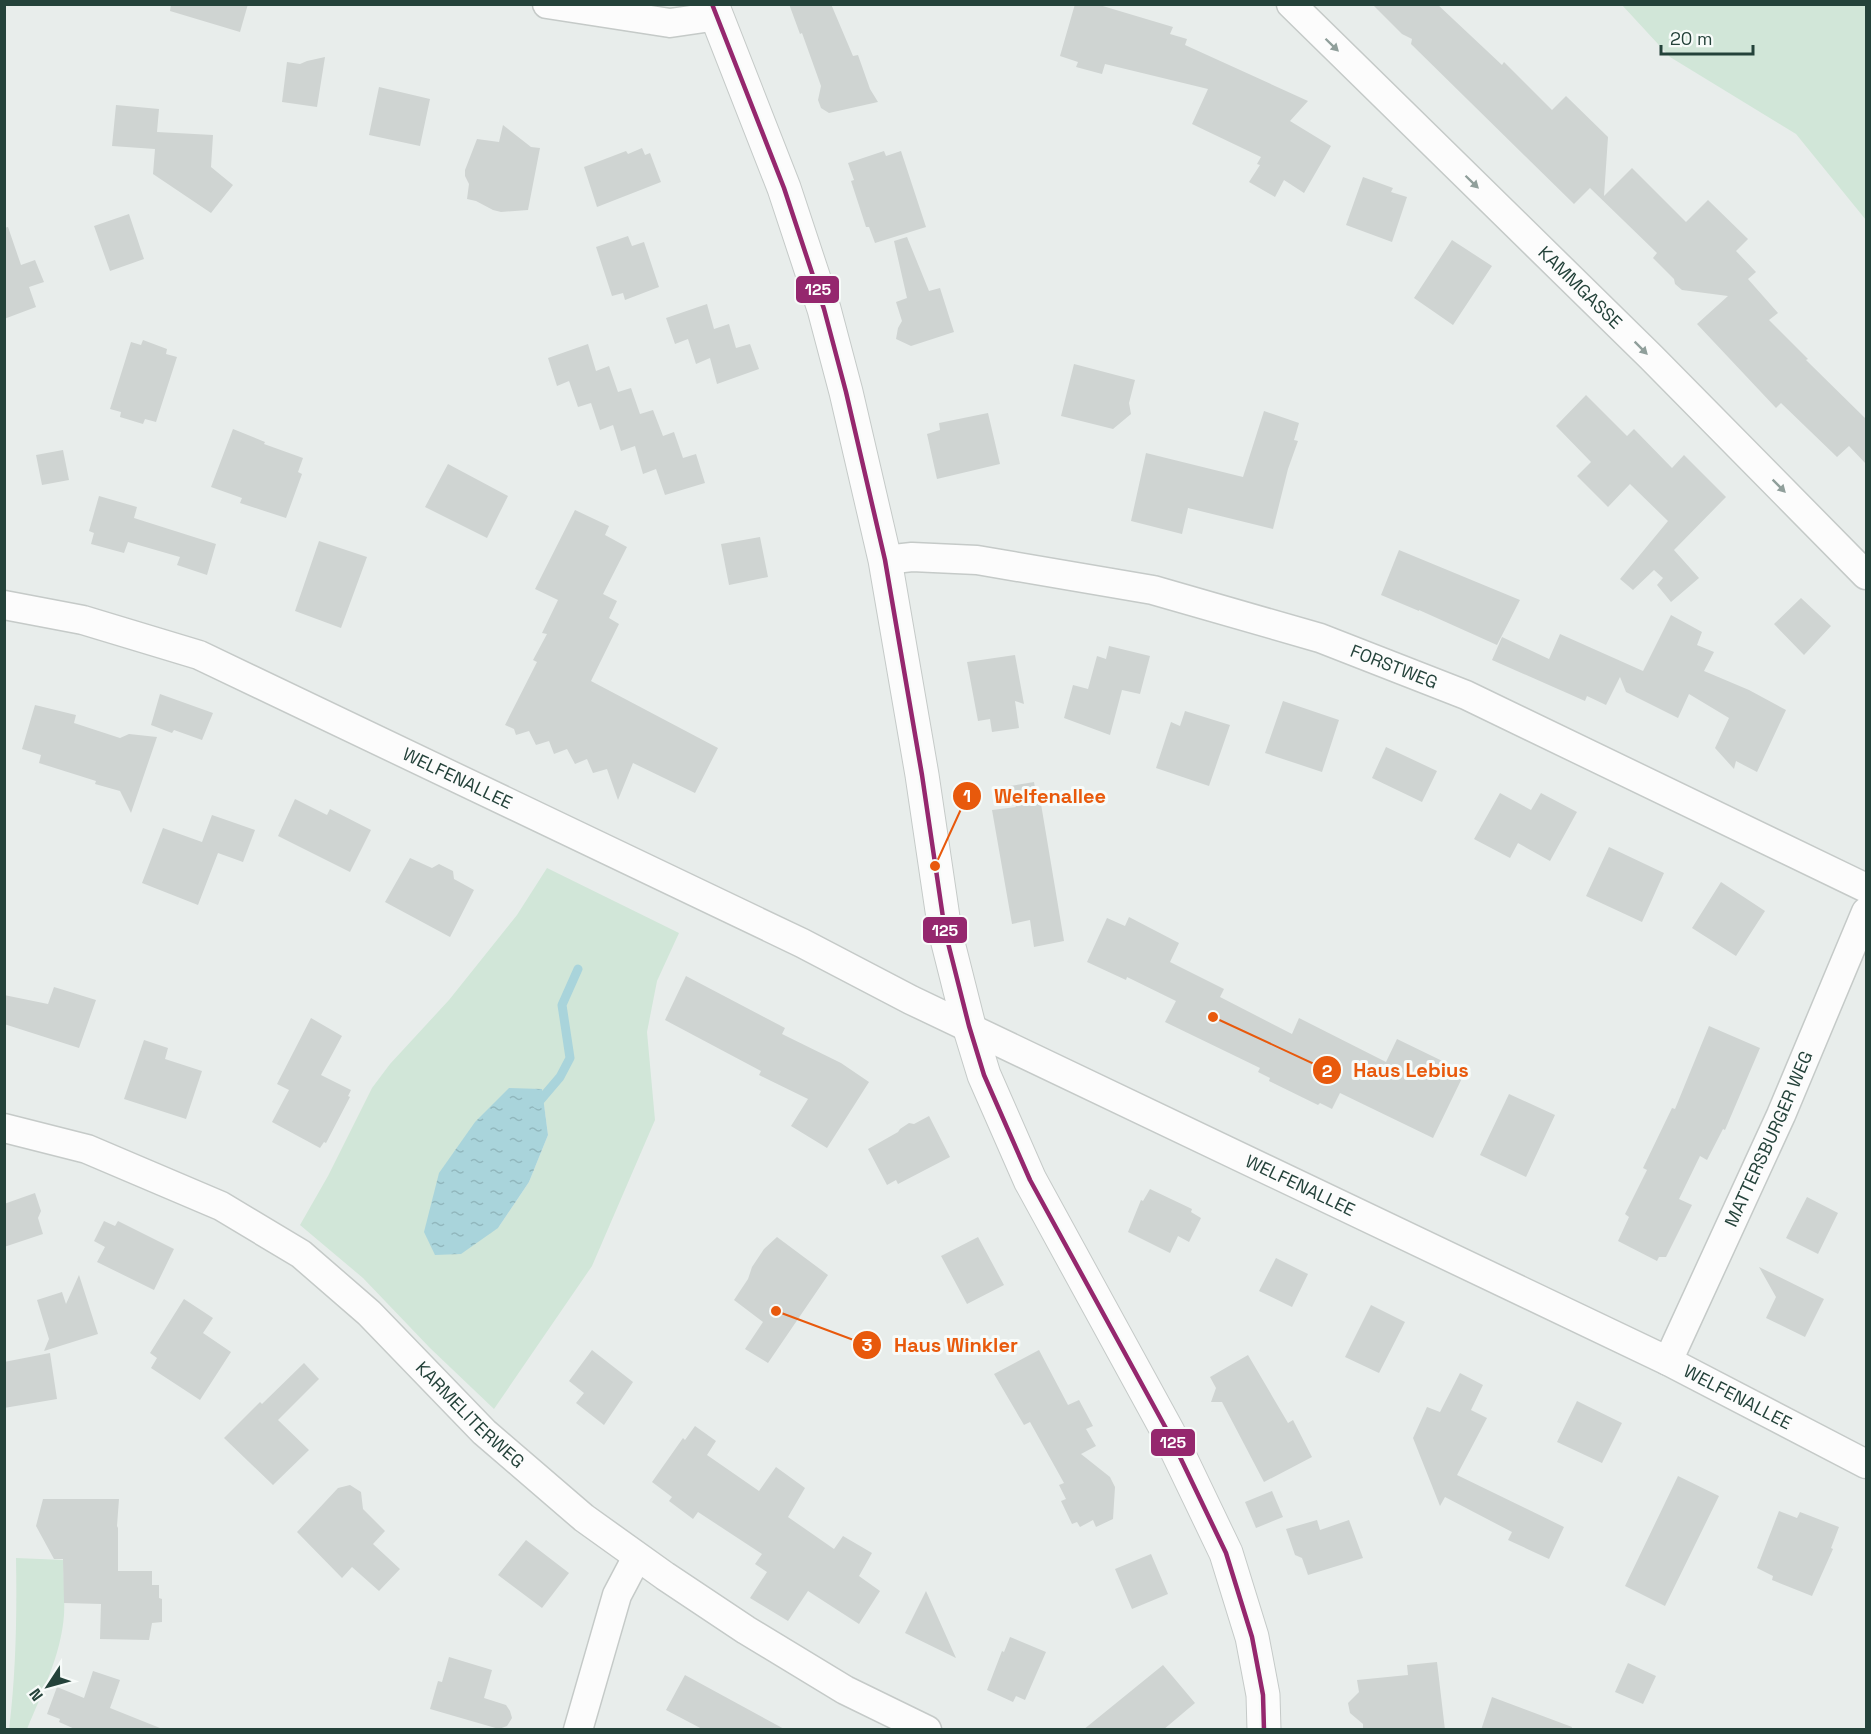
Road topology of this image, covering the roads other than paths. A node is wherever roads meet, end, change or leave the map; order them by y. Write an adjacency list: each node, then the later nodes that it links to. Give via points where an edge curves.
1 (547, 4): 3 (street, via 670,23)
2 (1291, 4): 5 (street, KAMMGASSE, one-way to 5)
3 (715, 10): 4 (street, via 784,188 824,309)
4 (885, 560): 7 (street, FORSTWEG, via 977,560 1153,590 1320,638 1466,695); 9 (street, via 945,931)
5 (1866, 575)
6 (4, 605): 9 (street, WELFENALLEE, via 83,620 199,655)
7 (1866, 888)
8 (1866, 912): 11 (street, MATTERSBURGER WEG, via 1781,1115)
9 (969, 1026): 11 (street, WELFENALLEE); 16 (street, via 984,1075 1030,1180 1168,1432 1226,1553 1252,1637 1263,1695)
10 (4, 1128): 13 (street, KARMELITERWEG, via 97,1153 221,1206 301,1254 369,1313 484,1432 568,1506)
11 (1668, 1361): 12 (street, WELFENALLEE)
12 (1866, 1464)
13 (637, 1557): 14 (street, via 617,1595); 15 (street, KARMELITERWEG, via 845,1690)
14 (578, 1730)
15 (927, 1730)
16 (1264, 1730)

